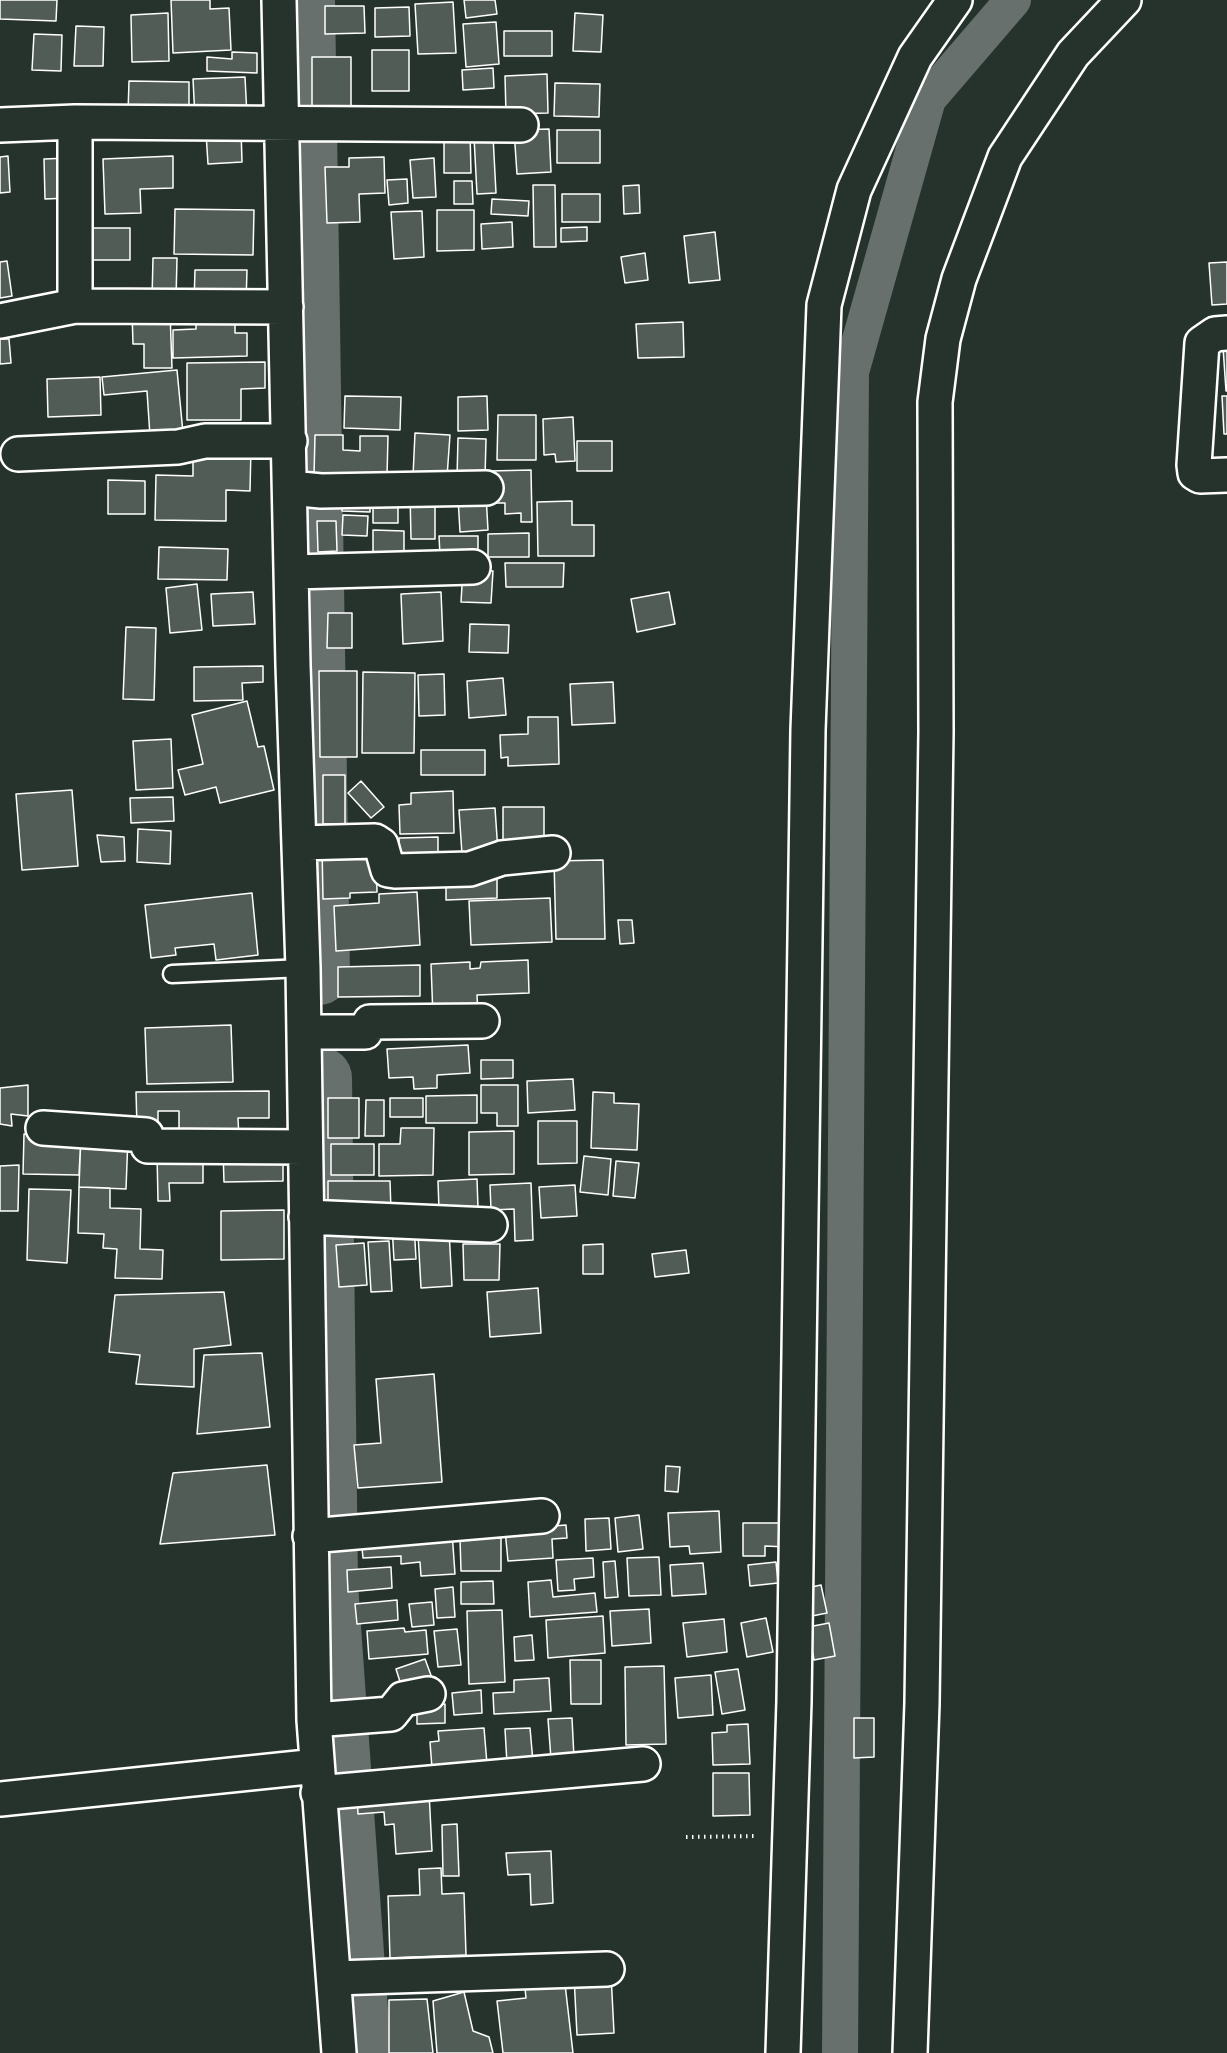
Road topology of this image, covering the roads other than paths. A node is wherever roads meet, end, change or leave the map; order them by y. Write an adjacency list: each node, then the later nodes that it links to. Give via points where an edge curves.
1 (279, 0): 5 (street)
2 (956, 0): 39 (street, via 915,57 854,190 824,305 808,730 791,1836)
3 (1124, 0): 40 (street, via 1073,54 1005,157 959,279 943,339 935,402 936,732 922,1703)
4 (75, 122): 5 (street); 6 (street); 8 (street)
5 (295, 122): 7 (street); 9 (street)
6 (0, 125)
7 (521, 125)
8 (75, 306): 9 (street); 10 (street)
9 (286, 307): 12 (street)
10 (0, 321)
11 (1227, 333): 14 (street, via 1215,334 1202,343 1194,465 1200,476)
12 (290, 441): 13 (street, via 205,441 178,447); 16 (street)
13 (18, 453)
14 (1227, 475)
15 (486, 488): 16 (street)
16 (305, 490): 18 (street)
17 (473, 567): 18 (street)
18 (307, 572): 19 (street, via 293,666)
19 (312, 843): 20 (street, via 375,841 381,845 388,870 395,871 470,869 502,858); 21 (street)
20 (553, 853)
21 (303, 968): 22 (lane); 24 (street)
22 (172, 974)
23 (482, 1021): 24 (street, via 370,1022 365,1032)
24 (315, 1032): 26 (street)
25 (43, 1128): 26 (street, via 147,1135 148,1146)
26 (305, 1147): 27 (street)
27 (318, 1217): 28 (street); 30 (street)
28 (490, 1225)
29 (542, 1516): 30 (street)
30 (322, 1536): 32 (street)
31 (428, 1694): 32 (street, via 403,1699 391,1713)
32 (332, 1720): 34 (street)
33 (643, 1764): 34 (street)
34 (331, 1785): 35 (street); 37 (street)
35 (0, 1799)
36 (607, 1969): 37 (street)
37 (350, 1977): 38 (street)
38 (339, 2053)
39 (783, 2053)
40 (910, 2053)

